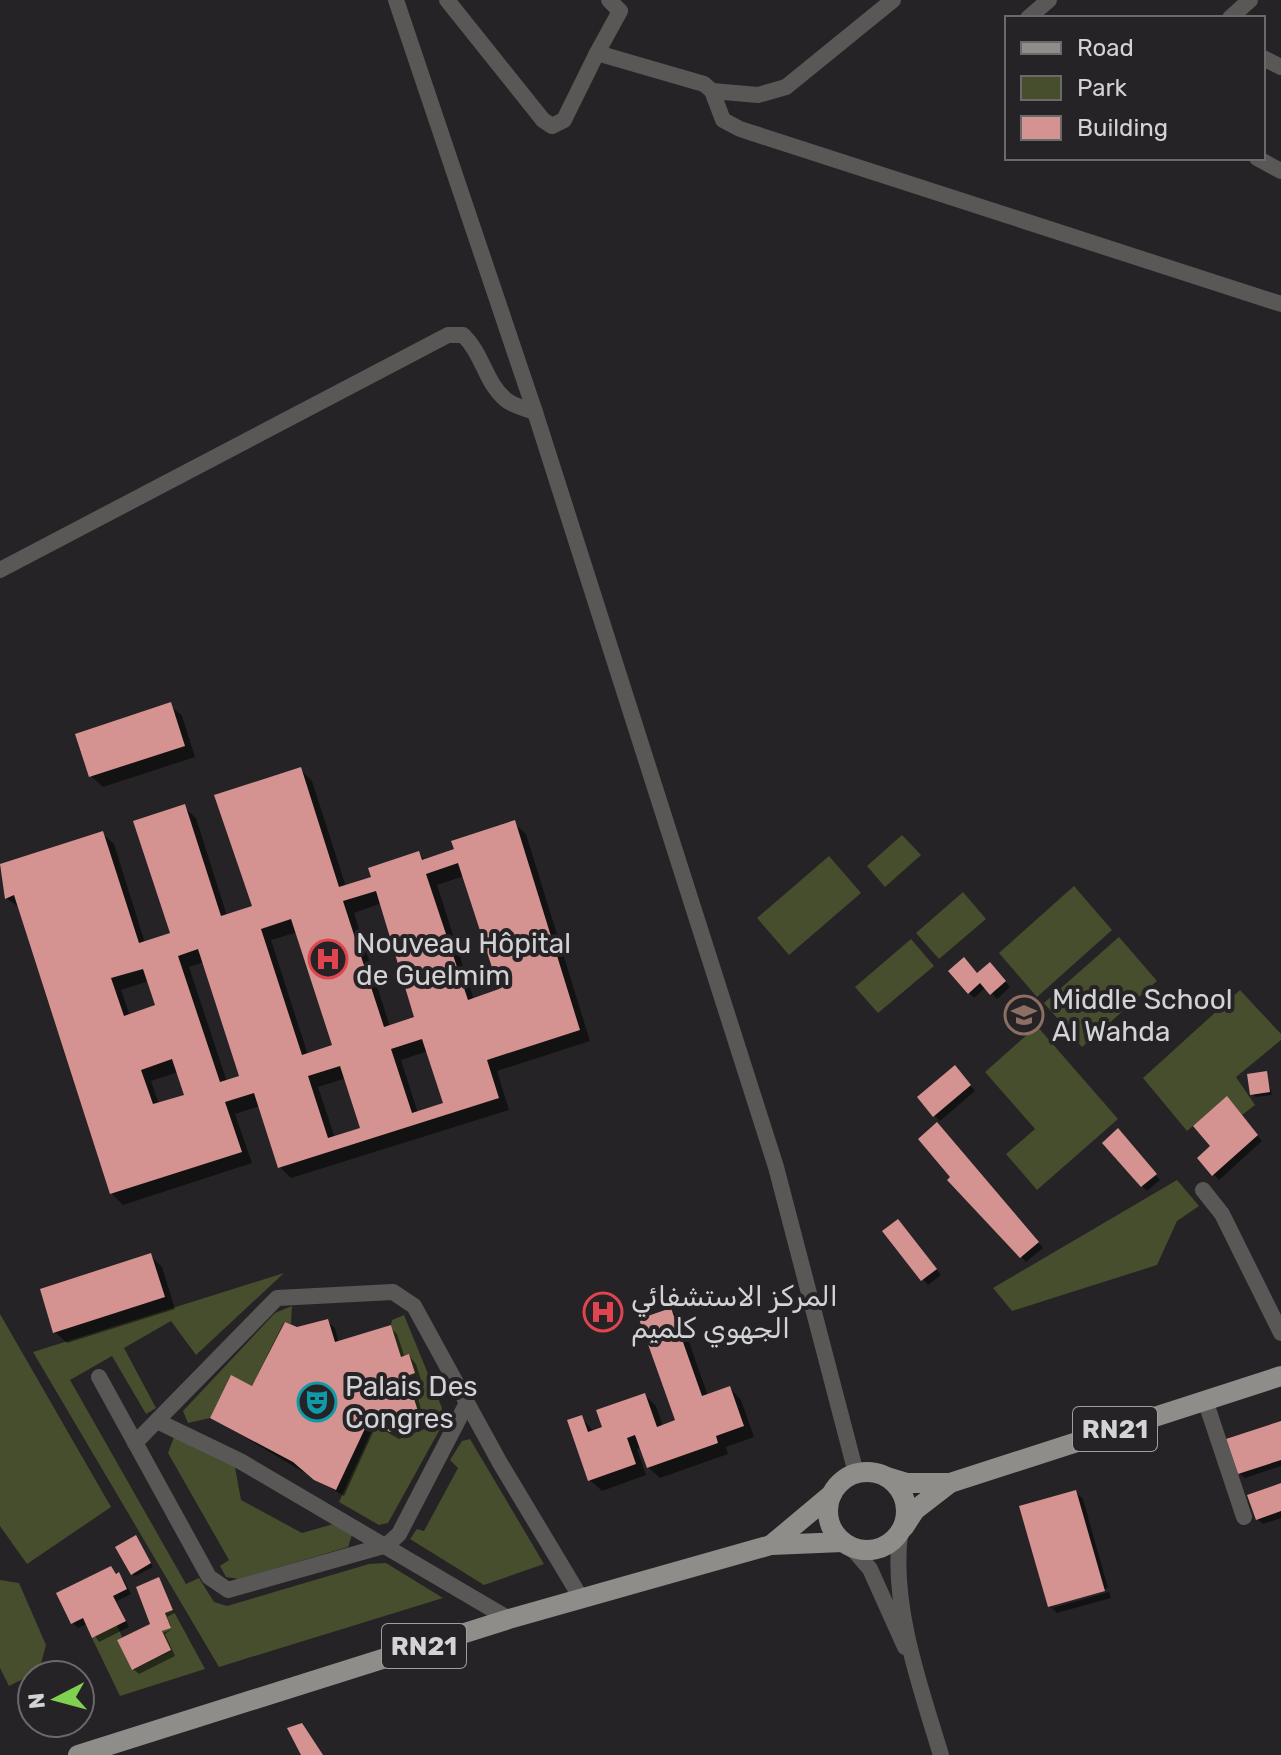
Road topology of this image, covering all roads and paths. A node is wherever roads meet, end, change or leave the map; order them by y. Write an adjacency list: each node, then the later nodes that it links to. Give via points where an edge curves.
1 (396, 0): 14 (street)
2 (447, 0): 9 (street, via 552,126 564,120)
3 (893, 0): 10 (street, via 786,87 758,95)
4 (1049, 0): 7 (street)
5 (1250, 0): 8 (street)
6 (620, 4): 9 (street)
7 (1030, 16)
8 (1232, 16)
9 (597, 53): 10 (street, via 678,75)
10 (712, 91): 13 (street, via 723,120 740,129)
11 (1261, 160): 12 (street)
12 (1281, 171)
13 (1281, 304)
14 (535, 412): 15 (street, via 506,401 478,349 463,335 448,335); 24 (street, via 776,1167)
15 (0, 570)
16 (1203, 1190): 17 (street, via 1222,1214)
17 (1281, 1333)
18 (1281, 1376): 20 (main road, RN21)
19 (99, 1377): 23 (street)
20 (1205, 1400): 26 (main road, RN21); 28 (street)
21 (467, 1403): 22 (street, via 414,1306 403,1297 393,1292 287,1295 268,1304); 30 (street, via 399,1534); 33 (street)
22 (157, 1421): 23 (street); 30 (street, via 240,1461)
23 (135, 1443): 30 (street, via 209,1577 228,1590)
24 (856, 1473): 25 (main road, RN21); 27 (main road, RN21)
25 (887, 1477): 26 (main road, RN21, via 907,1483); 29 (main road, via 905,1499)
26 (950, 1483): 29 (main road, RN21, via 915,1510)
27 (832, 1494): 31 (main road, RN21); 32 (main road, via 828,1516 833,1531)
28 (1244, 1517)
29 (901, 1530): 32 (main road, RN21, via 873,1550); 35 (street, via 896,1564)
30 (387, 1545): 34 (street)
31 (771, 1545): 32 (main road, RN21); 33 (main road, RN21)
32 (847, 1545): 35 (street, via 870,1569)
33 (581, 1598): 34 (main road, RN21)
34 (509, 1619): 36 (main road, RN21)
35 (917, 1674): 37 (street)
36 (78, 1755)
37 (941, 1755)

